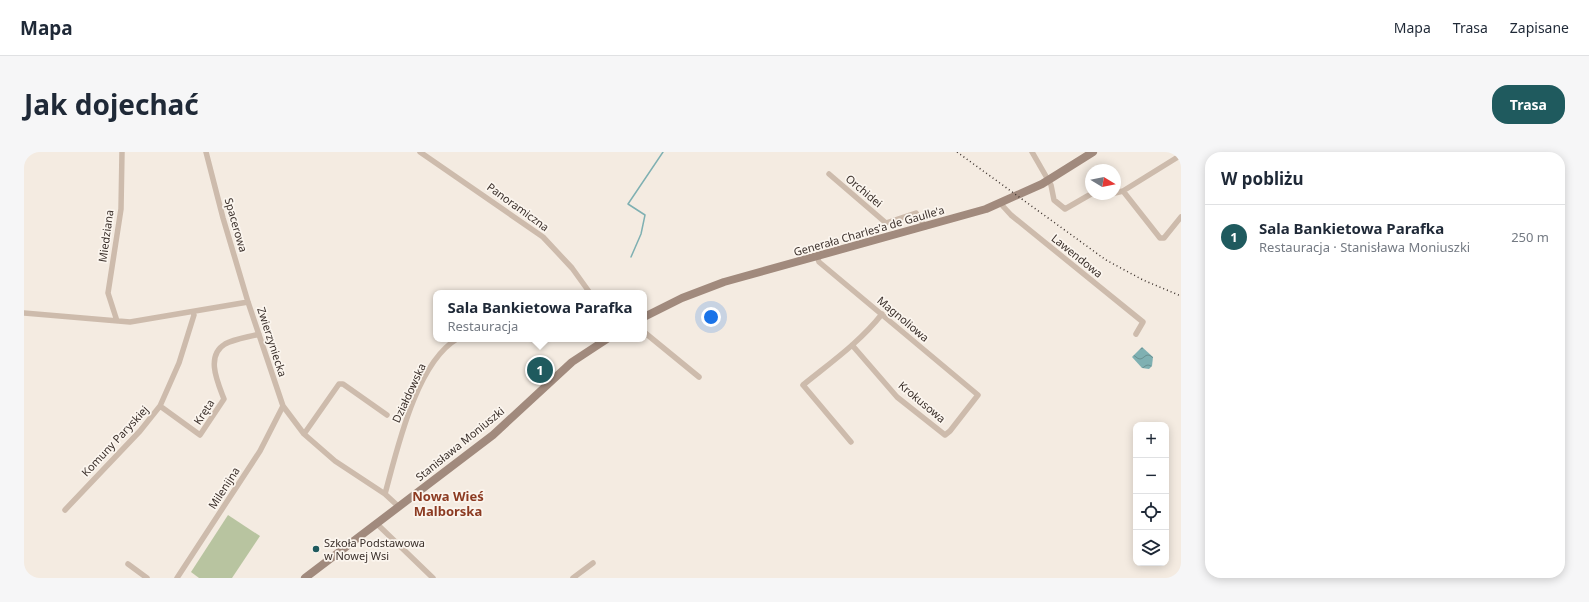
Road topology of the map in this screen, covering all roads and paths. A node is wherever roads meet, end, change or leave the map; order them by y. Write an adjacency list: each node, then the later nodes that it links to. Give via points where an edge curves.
1 (122, 152): 21 (street, Miedziana, via 121,209 108,293)
2 (206, 152): 16 (street, Spacerowa)
3 (420, 152): 15 (street, Panoramiczna, via 543,237 572,268)
4 (1032, 152): 8 (street)
5 (1093, 152): 8 (main road, Generała Charles'a de Gaulle'a)
6 (1181, 155): 9 (street)
7 (829, 174): 13 (street, Orchidei, via 886,223 916,213)
8 (1048, 181): 10 (street, via 1054,200 1065,209); 11 (main road, Generała Charles'a de Gaulle'a)
9 (1123, 191): 12 (street, via 1160,238 1164,238)
10 (1085, 197)
11 (1000, 203): 13 (main road, Generała Charles'a de Gaulle'a); 24 (street, Lawendowa, via 1006,212 1143,322)
12 (1181, 217)
13 (925, 227): 14 (main road, Generała Charles'a de Gaulle'a)
14 (817, 256): 19 (street, Magnoliowa, via 819,262); 20 (main road, Generała Charles'a de Gaulle'a, via 724,282 682,298)
15 (588, 290)
16 (248, 302): 17 (street, Zwierzyniecka); 22 (street, Zwierzyniecka)
17 (193, 312): 21 (street, Zwierzyniecka, via 140,321); 30 (street, Komuny Paryskiej, via 179,363)
18 (24, 313): 21 (street, Zwierzyniecka)
19 (882, 314): 27 (street); 29 (street, Magnoliowa)
20 (647, 316)
21 (117, 321)
22 (259, 334): 30 (street, Kręta, via 225,344 219,349 214,366 224,399 200,435); 31 (street, Zwierzyniecka)
23 (647, 334): 28 (street)
24 (1136, 334)
25 (452, 342): 35 (street, Działdowska, via 428,371 410,410)
26 (602, 342): 36 (main road, Stanisława Moniuszki, via 572,362 493,435)
27 (852, 345): 29 (street, Krokusowa, via 897,396 945,435); 34 (street, via 803,385)
28 (699, 377)
29 (978, 395)
30 (160, 406): 37 (street, Komuny Paryskiej, via 140,431)
31 (283, 406): 33 (street, Zwierzyniecka); 42 (street, Milenijna, via 260,451)
32 (387, 415): 33 (street, via 343,384 339,384)
33 (304, 434): 35 (street, Zwierzyniecka, via 336,461)
34 (850, 442)
35 (385, 494): 36 (street)
36 (398, 506): 38 (main road, Stanisława Moniuszki)
37 (65, 510)
38 (376, 523): 43 (main road, Stanisława Moniuszki); 44 (street)
39 (593, 563): 45 (street)
40 (128, 564): 41 (street)
41 (147, 578)
42 (177, 578)
43 (305, 578)
44 (433, 578)
45 (573, 578)

